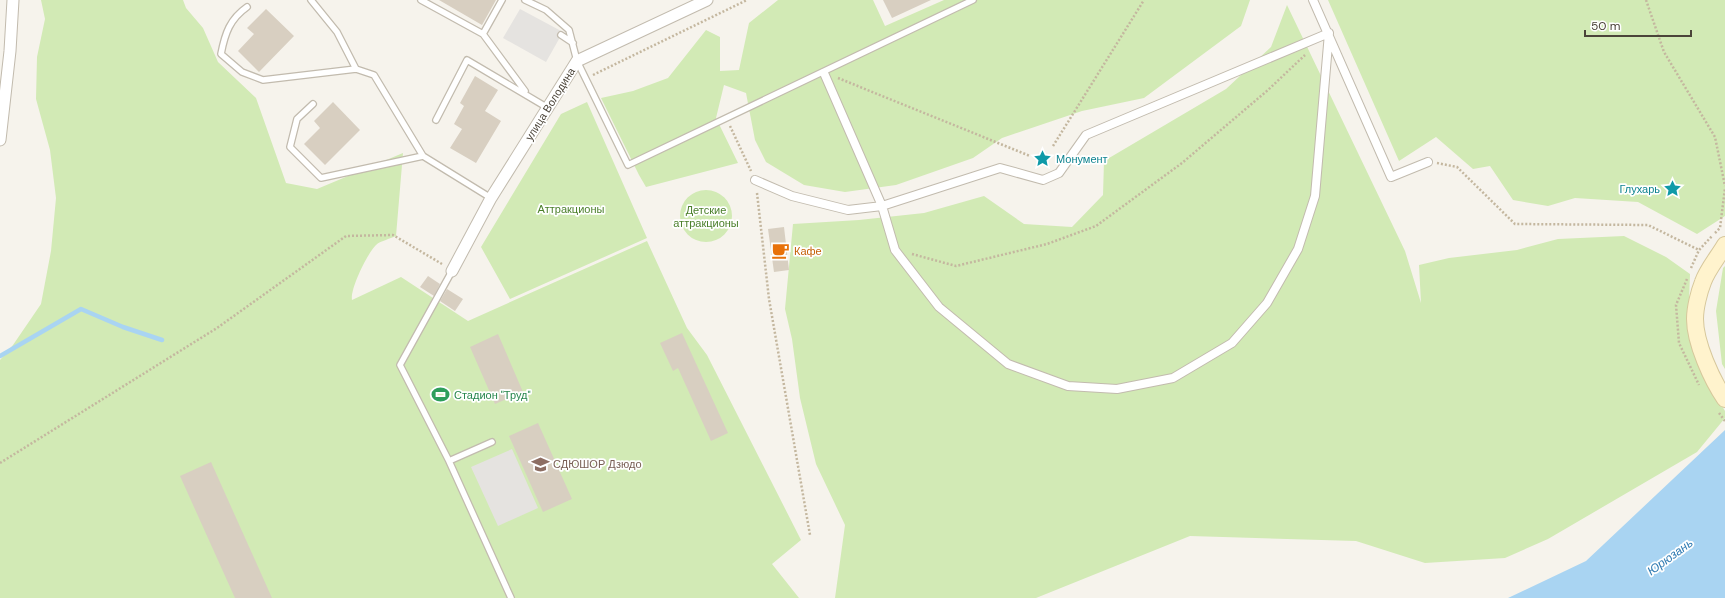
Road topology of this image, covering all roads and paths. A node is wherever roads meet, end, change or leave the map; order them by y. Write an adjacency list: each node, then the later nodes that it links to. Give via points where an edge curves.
1 (13, 0): 17 (street)
2 (311, 0): 20 (lane, via 337,32)
3 (421, 0): 14 (lane)
4 (502, 0): 14 (lane)
5 (525, 0): 16 (lane, via 546,10 569,30)
6 (706, 0): 19 (street, улица Володина)
7 (747, 0): 22 (path)
8 (973, 0): 21 (lane)
9 (1144, 0): 29 (path)
10 (1313, 0): 13 (street)
11 (1646, 0): 34 (path, via 1664,52 1715,137)
12 (247, 7): 20 (lane, via 235,15 224,39 221,54 242,72 263,80)
13 (1329, 33): 32 (street, via 1390,177); 36 (street, via 1086,135 1059,173 1043,180 1000,168); 38 (street, via 1314,196 1298,249 1267,303 1232,343 1173,378 1117,389 1068,386 1008,364 939,307)
14 (484, 34): 23 (lane)
15 (561, 35): 16 (lane)
16 (573, 43): 19 (lane)
17 (5, 49): 28 (street)
18 (1307, 54): 38 (path, via 1182,163 1096,226 1046,244 956,266)
19 (577, 61): 22 (lane); 25 (street, улица Володина)
20 (356, 69): 30 (lane, via 374,75)
21 (824, 73): 26 (lane); 31 (path); 36 (street)
22 (586, 78): 26 (lane, via 628,165)
23 (526, 94): 25 (lane); 27 (lane, via 467,60)
24 (313, 104): 30 (lane, via 297,119 290,147 321,178)
25 (548, 108): 35 (street, улица Володина)
26 (726, 119): 33 (path)
27 (436, 120)
28 (0, 140)
29 (1053, 146)
30 (423, 156): 35 (lane)
31 (1030, 156)
32 (1428, 162): 34 (path, via 1457,167 1515,224 1648,225 1699,250 1720,228)
33 (755, 180): 36 (street, via 792,196 848,210); 44 (path, via 769,299)
34 (1725, 187)
35 (491, 198): 39 (street, улица Володина)
36 (882, 206): 38 (street)
37 (1725, 245): 40 (main road, via 1703,281 1695,318 1699,341 1716,386)
38 (895, 250)
39 (452, 271): 42 (lane, via 400,365); 43 (path, via 393,235 346,236 217,328)
40 (1725, 399)
41 (492, 442): 42 (lane)
42 (449, 462): 45 (lane)
43 (0, 463)
44 (810, 535)
45 (511, 598)

